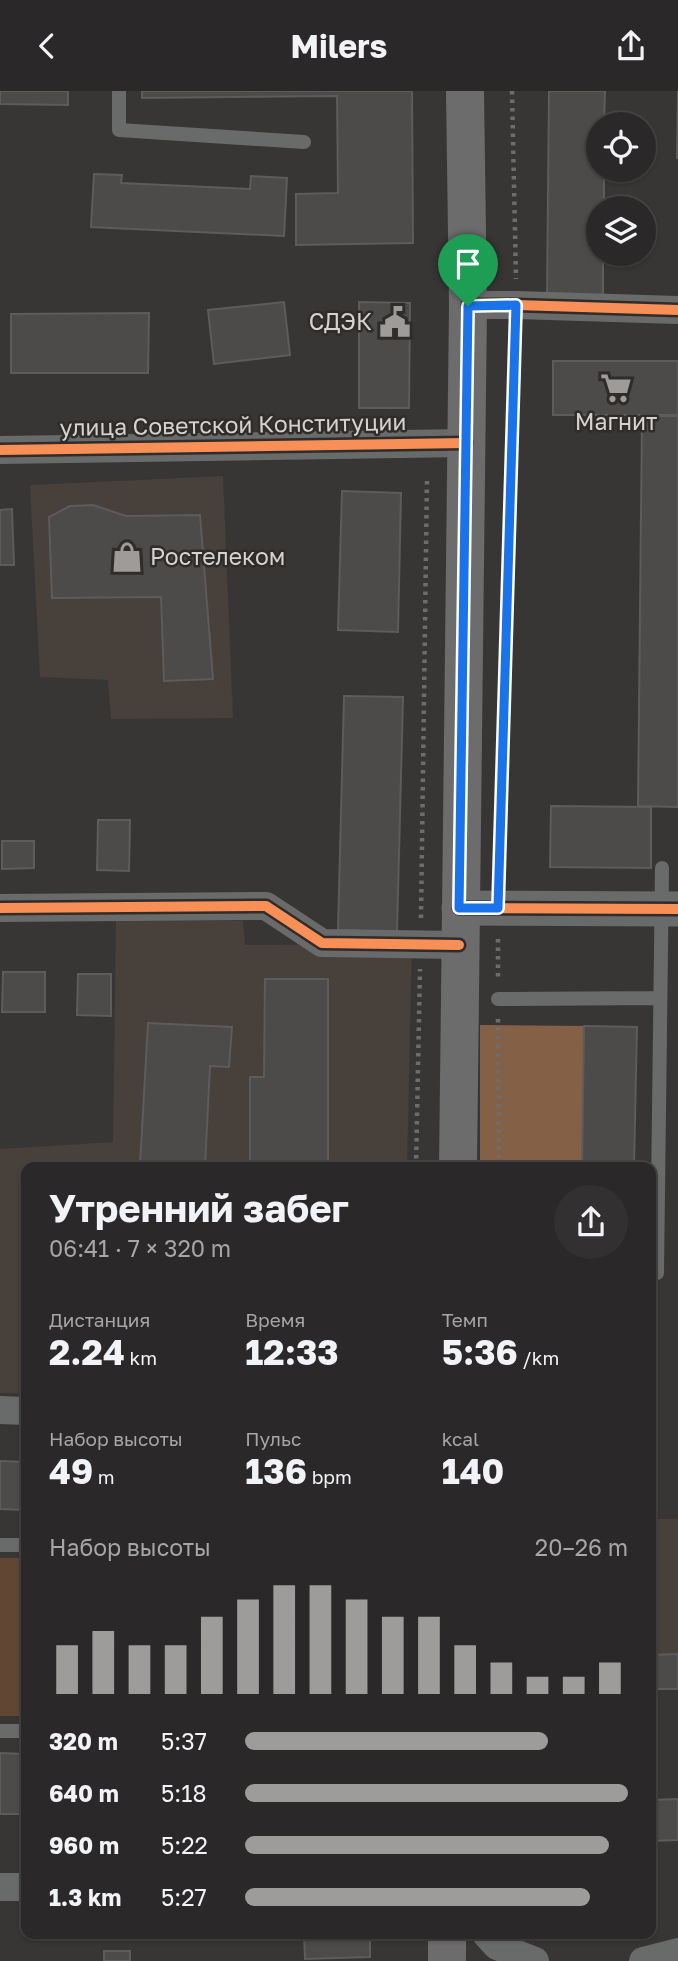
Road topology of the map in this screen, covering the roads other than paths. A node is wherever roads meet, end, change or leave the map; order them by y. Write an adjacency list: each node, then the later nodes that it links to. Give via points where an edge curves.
1 (119, 91): 3 (lane, via 119,129)
2 (465, 91): 4 (main road)
3 (304, 142)
4 (468, 306): 5 (street); 6 (main road)
5 (678, 310)
6 (466, 443): 7 (street, улица Советской Конституции); 10 (main road)
7 (0, 450)
8 (662, 868): 11 (lane)
9 (0, 908): 12 (street, via 265,906 322,943)
10 (459, 908): 11 (street); 12 (main road)
11 (669, 909): 13 (lane)
12 (459, 945): 15 (main road)
13 (660, 998): 14 (lane); 16 (lane)
14 (498, 999)
15 (458, 1162)
16 (657, 1273)
17 (0, 1410): 18 (street)
18 (21, 1411)
19 (0, 1545): 20 (lane)
20 (21, 1545)
21 (0, 1731): 22 (lane)
22 (21, 1731)
23 (0, 1887): 24 (street)
24 (21, 1887)
25 (447, 1939): 28 (main road)
26 (491, 1939): 29 (street)
27 (678, 1952): 30 (street)
28 (447, 1961)
29 (535, 1961)
30 (643, 1961)

